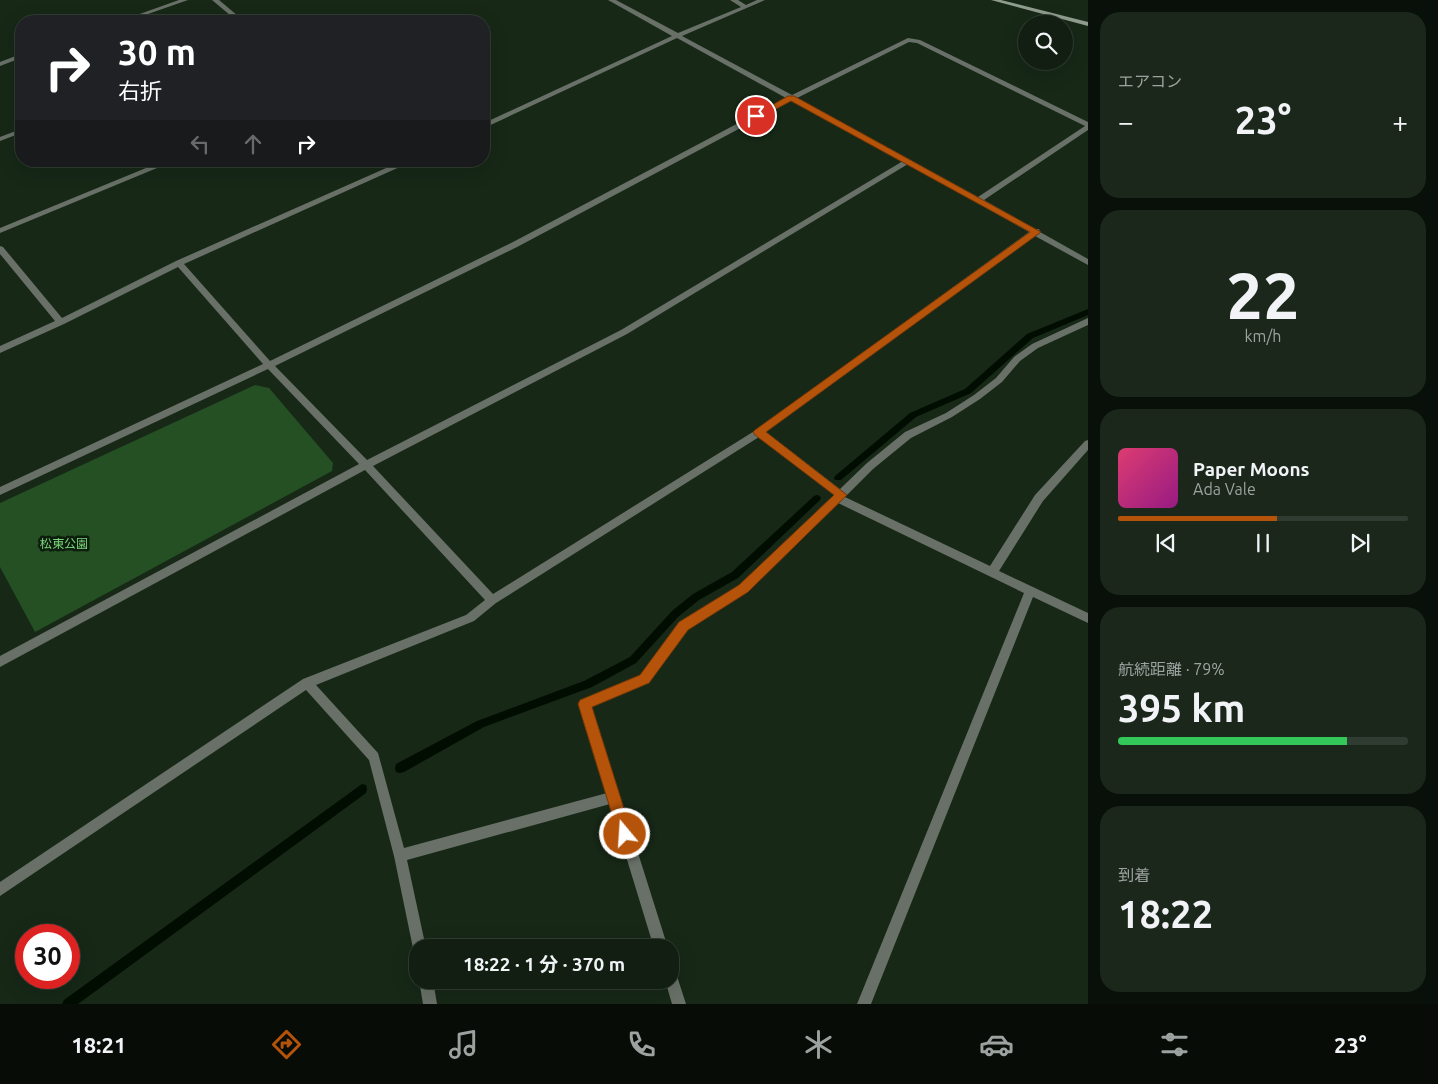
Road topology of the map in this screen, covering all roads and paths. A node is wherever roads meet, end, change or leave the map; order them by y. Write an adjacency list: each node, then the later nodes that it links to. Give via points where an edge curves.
1 (185, 0): 8 (street)
2 (215, 0): 9 (street)
3 (611, 0): 11 (street)
4 (733, 0): 7 (street)
5 (762, 0): 7 (street)
6 (994, 0): 10 (street)
7 (746, 7): 11 (street)
8 (141, 15)
9 (234, 15)
10 (1088, 24)
11 (677, 36): 14 (street); 15 (street)
12 (15, 58): 13 (street)
13 (0, 64)
14 (791, 98): 16 (street, via 908,40 918,41); 19 (street); 31 (street, via 516,244)
15 (490, 123)
16 (1088, 126): 22 (street)
17 (15, 133): 18 (street)
18 (0, 139)
19 (908, 161): 22 (street); 34 (street, via 624,332)
20 (155, 167): 23 (street)
21 (395, 167): 27 (street)
22 (979, 200): 24 (street)
23 (0, 231)
24 (1036, 232): 26 (street); 32 (street)
25 (0, 250): 28 (street)
26 (1088, 262)
27 (179, 263): 28 (street); 31 (street)
28 (61, 322): 30 (street)
29 (1088, 322): 36 (street, via 1034,346 977,397 908,435)
30 (0, 350)
31 (269, 365): 34 (street); 35 (street)
32 (759, 432): 36 (street); 39 (street)
33 (1088, 444): 37 (street, via 1039,498)
34 (366, 465): 39 (street); 41 (street)
35 (0, 491)
36 (839, 497): 37 (street); 43 (street, via 743,589 684,626 645,679 585,704)
37 (992, 573): 38 (street)
38 (1030, 592): 40 (street); 52 (street)
39 (492, 600): 42 (street, via 470,618)
40 (1088, 618)
41 (0, 662)
42 (307, 683): 44 (street, via 374,757); 45 (street)
43 (613, 797): 44 (street); 47 (street)
44 (400, 856): 46 (street)
45 (0, 890)
46 (417, 939)
47 (658, 939)
48 (428, 989): 50 (street)
49 (674, 989): 51 (street)
50 (430, 1004)
51 (679, 1004)
52 (864, 1004)

